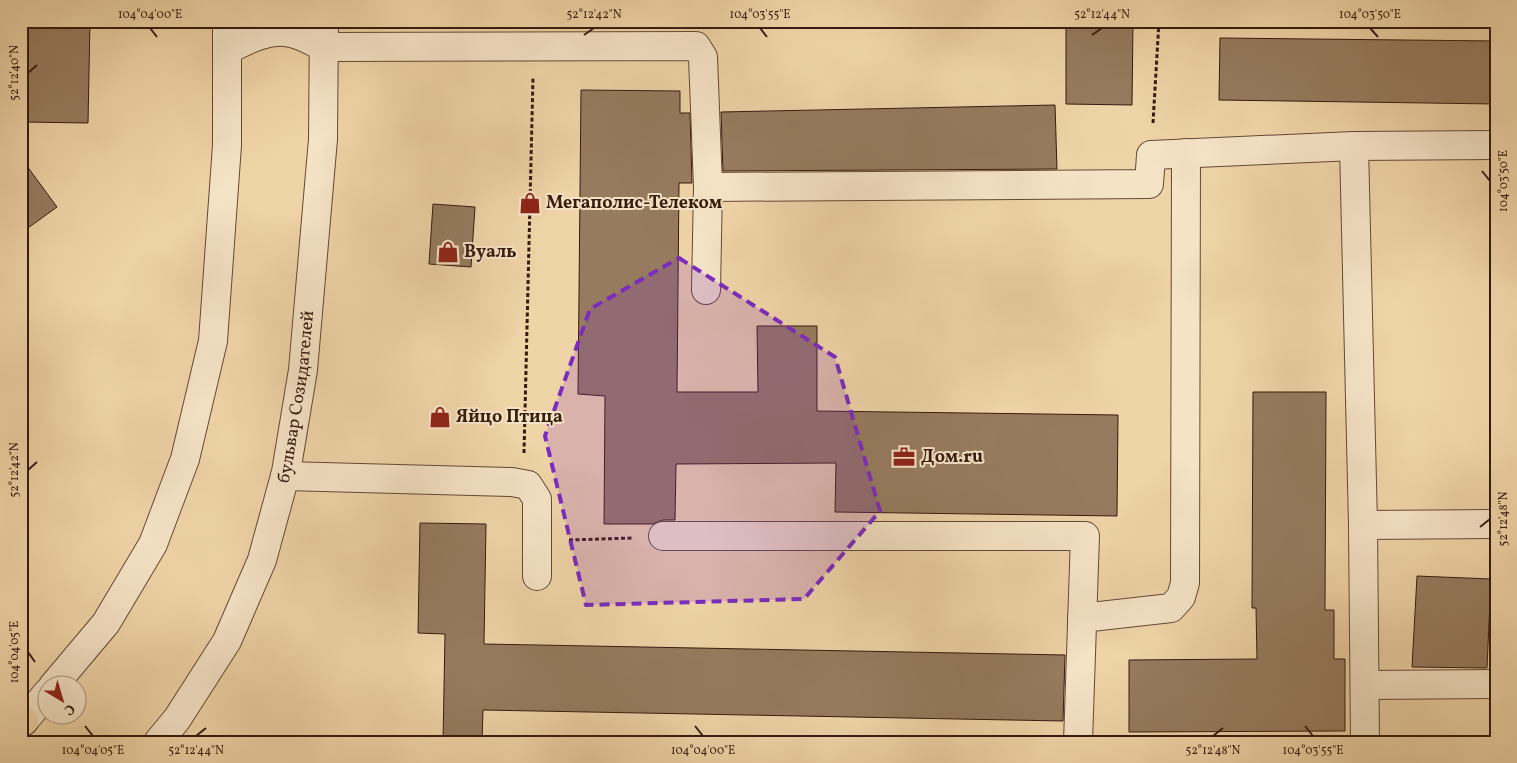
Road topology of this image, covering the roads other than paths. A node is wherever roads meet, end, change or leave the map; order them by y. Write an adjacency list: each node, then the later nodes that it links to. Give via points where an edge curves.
1 (227, 21): 3 (street)
2 (324, 34): 3 (street, via 277,32 256,36); 7 (street, via 534,47 696,46 703,57); 9 (street, бульвар Созидателей, via 322,139 304,361)
3 (227, 50): 15 (street, via 227,145 213,341 185,459 153,544 106,623)
4 (1496, 145): 5 (street)
5 (1354, 146): 6 (street); 11 (street)
6 (1186, 153): 7 (street, via 1151,155 1149,184); 14 (street, via 1185,583 1181,597 1171,608)
7 (708, 187): 8 (street)
8 (706, 290)
9 (285, 476): 13 (street, via 528,485 537,499); 20 (street, бульвар Созидателей, via 262,560 228,641 177,719)
10 (1496, 524): 11 (street)
11 (1362, 525): 17 (street)
12 (663, 536): 14 (street, via 1085,536)
13 (537, 576)
14 (1082, 618): 21 (street)
15 (61, 676)
16 (1496, 684): 17 (street)
17 (1365, 685): 22 (street)
18 (38, 703): 19 (street)
19 (22, 721)
20 (158, 742)
21 (1078, 742)
22 (1365, 742)

